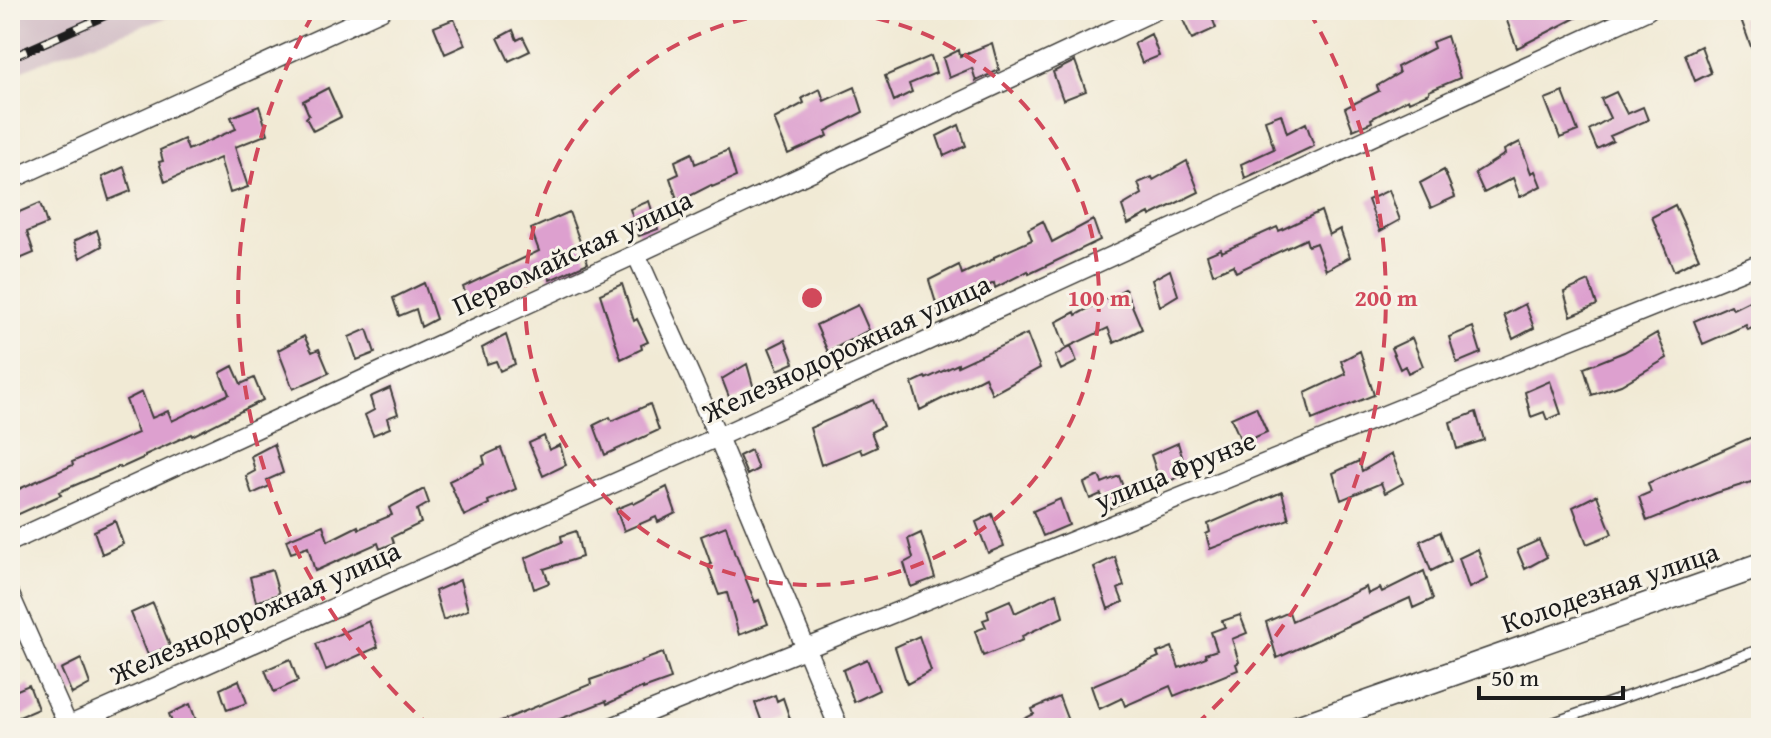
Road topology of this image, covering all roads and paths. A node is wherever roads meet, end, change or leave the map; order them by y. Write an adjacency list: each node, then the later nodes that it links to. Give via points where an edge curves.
1 (382, 10): 4 (street)
2 (1156, 10): 5 (street, Первомайская улица)
3 (1648, 10): 7 (street, Железнодорожная улица)
4 (10, 180)
5 (636, 254): 7 (street); 8 (street, Первомайская улица)
6 (1761, 263): 12 (street, улица Фрунзе)
7 (718, 437): 12 (street); 13 (street, Железнодорожная улица)
8 (10, 542)
9 (1761, 565): 16 (main road, Колодезная улица)
10 (10, 595): 13 (street)
11 (1761, 649): 17 (lane)
12 (806, 650): 14 (street, улица Фрунзе); 15 (street)
13 (67, 727)
14 (609, 728)
15 (839, 728)
16 (1297, 728)
17 (1538, 728)

